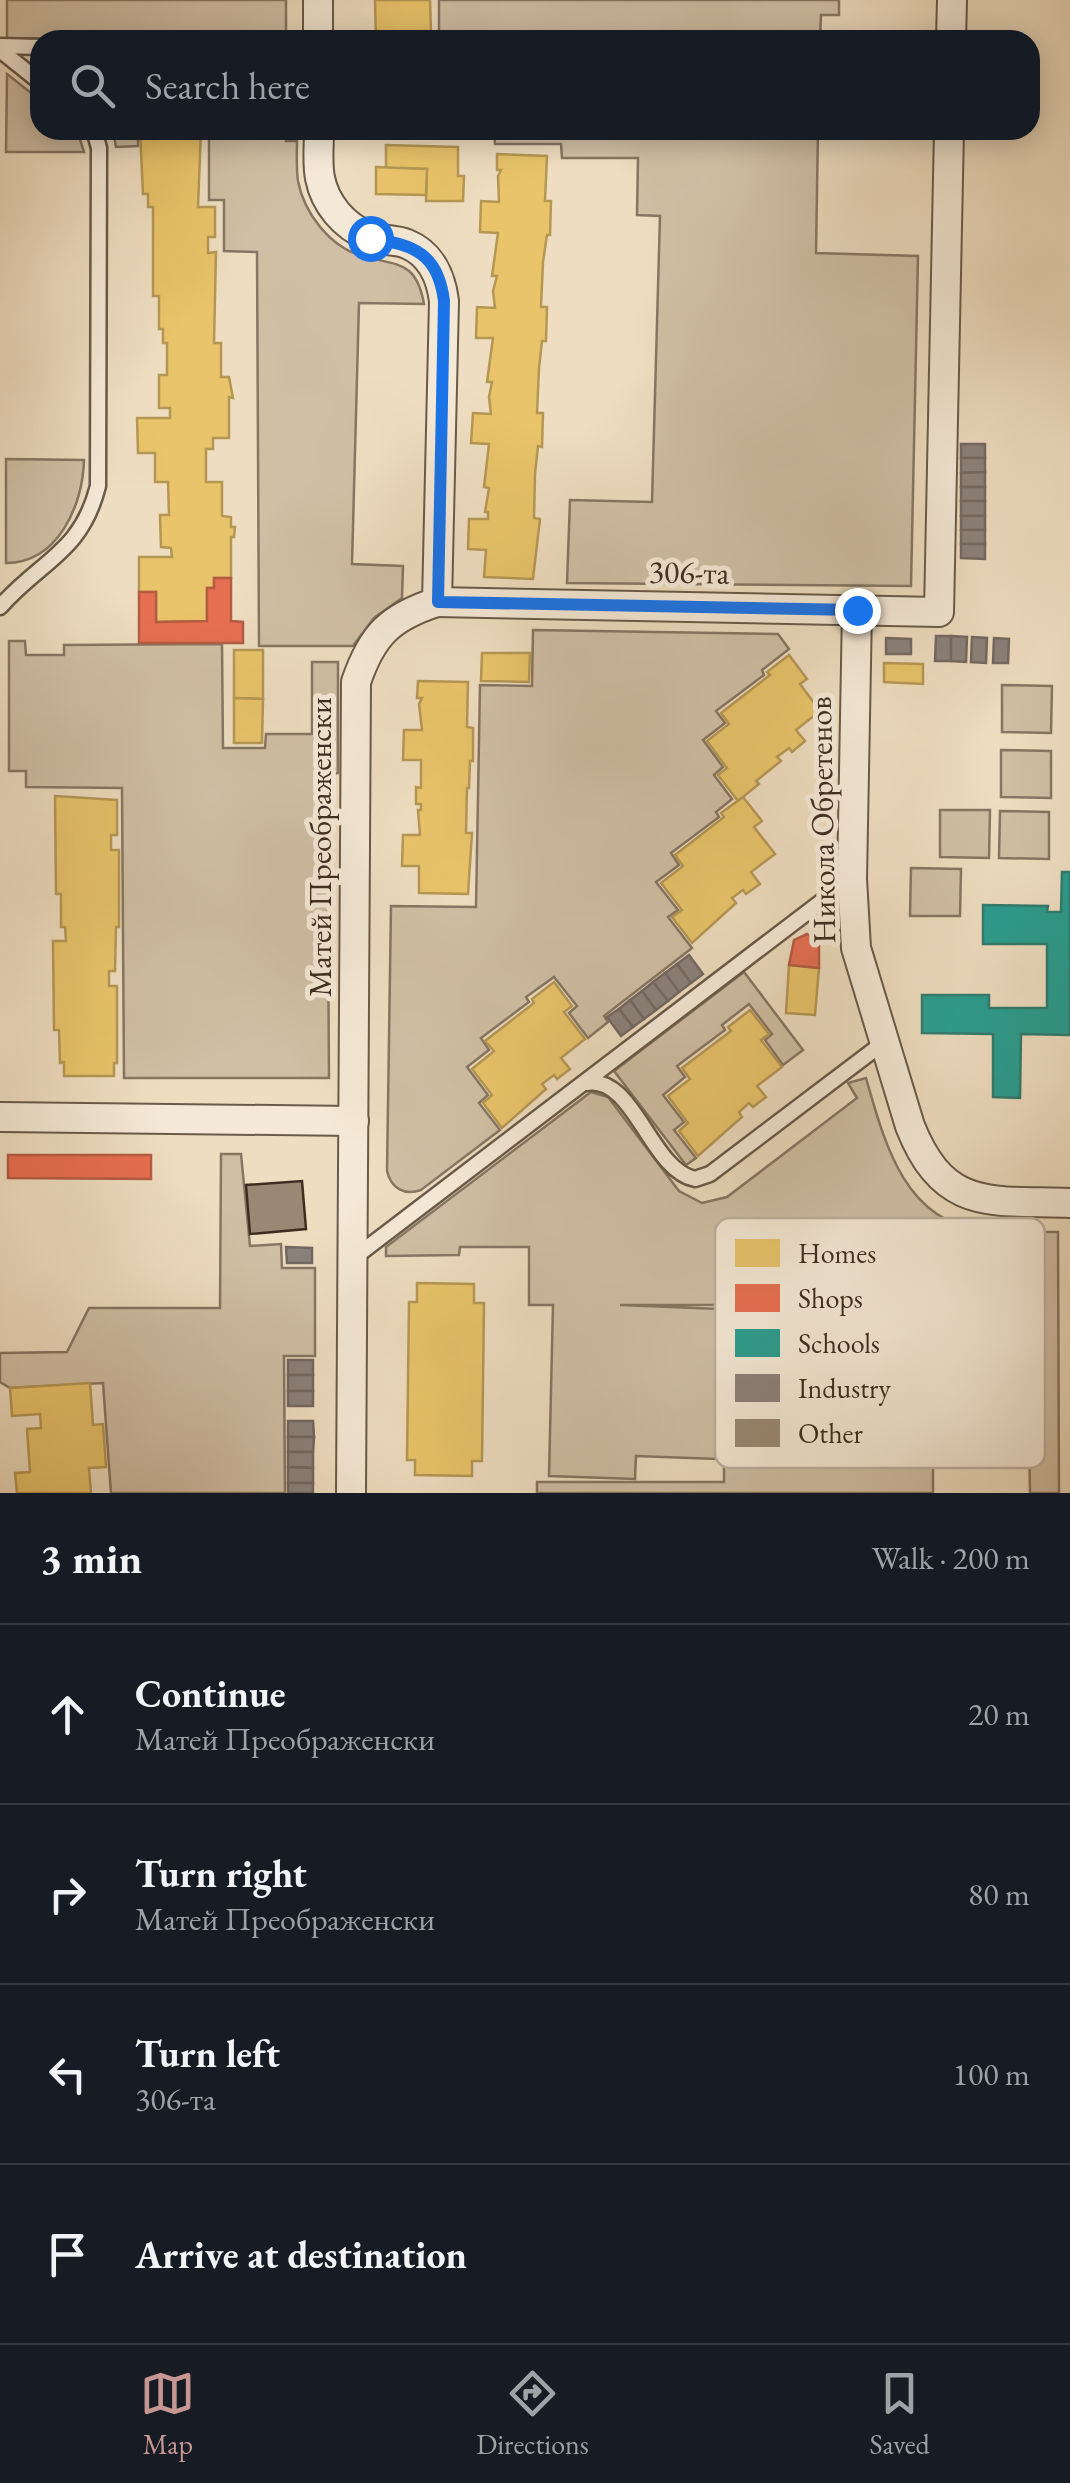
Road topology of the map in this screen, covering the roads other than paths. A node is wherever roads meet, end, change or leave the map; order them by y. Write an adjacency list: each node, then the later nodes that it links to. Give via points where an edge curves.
1 (318, 0): 3 (street)
2 (952, 0): 4 (street)
3 (318, 30)
4 (952, 30)
5 (30, 47): 6 (lane)
6 (0, 48): 7 (lane)
7 (30, 74)
8 (96, 140): 12 (lane, via 98,486 80,532)
9 (319, 140): 11 (street, via 319,177 346,224 422,253 442,283)
10 (949, 140): 13 (street, 306-та, via 938,612)
11 (438, 602): 13 (street, 306-та); 18 (street, Матей Преображенски, via 384,629 356,682)
12 (0, 607)
13 (857, 610): 14 (street, Никола Обретенов)
14 (852, 879): 15 (street, Никола Обретенов, via 856,948); 16 (lane)
15 (884, 1043): 16 (lane, via 703,1178 675,1170 608,1084); 19 (street, Никола Обретенов, via 922,1154 938,1175 982,1200)
16 (581, 1085): 20 (lane)
17 (0, 1117): 18 (street)
18 (354, 1121): 20 (street, Матей Преображенски)
19 (1070, 1203)
20 (352, 1259): 21 (street, Матей Преображенски)
21 (351, 1493)

